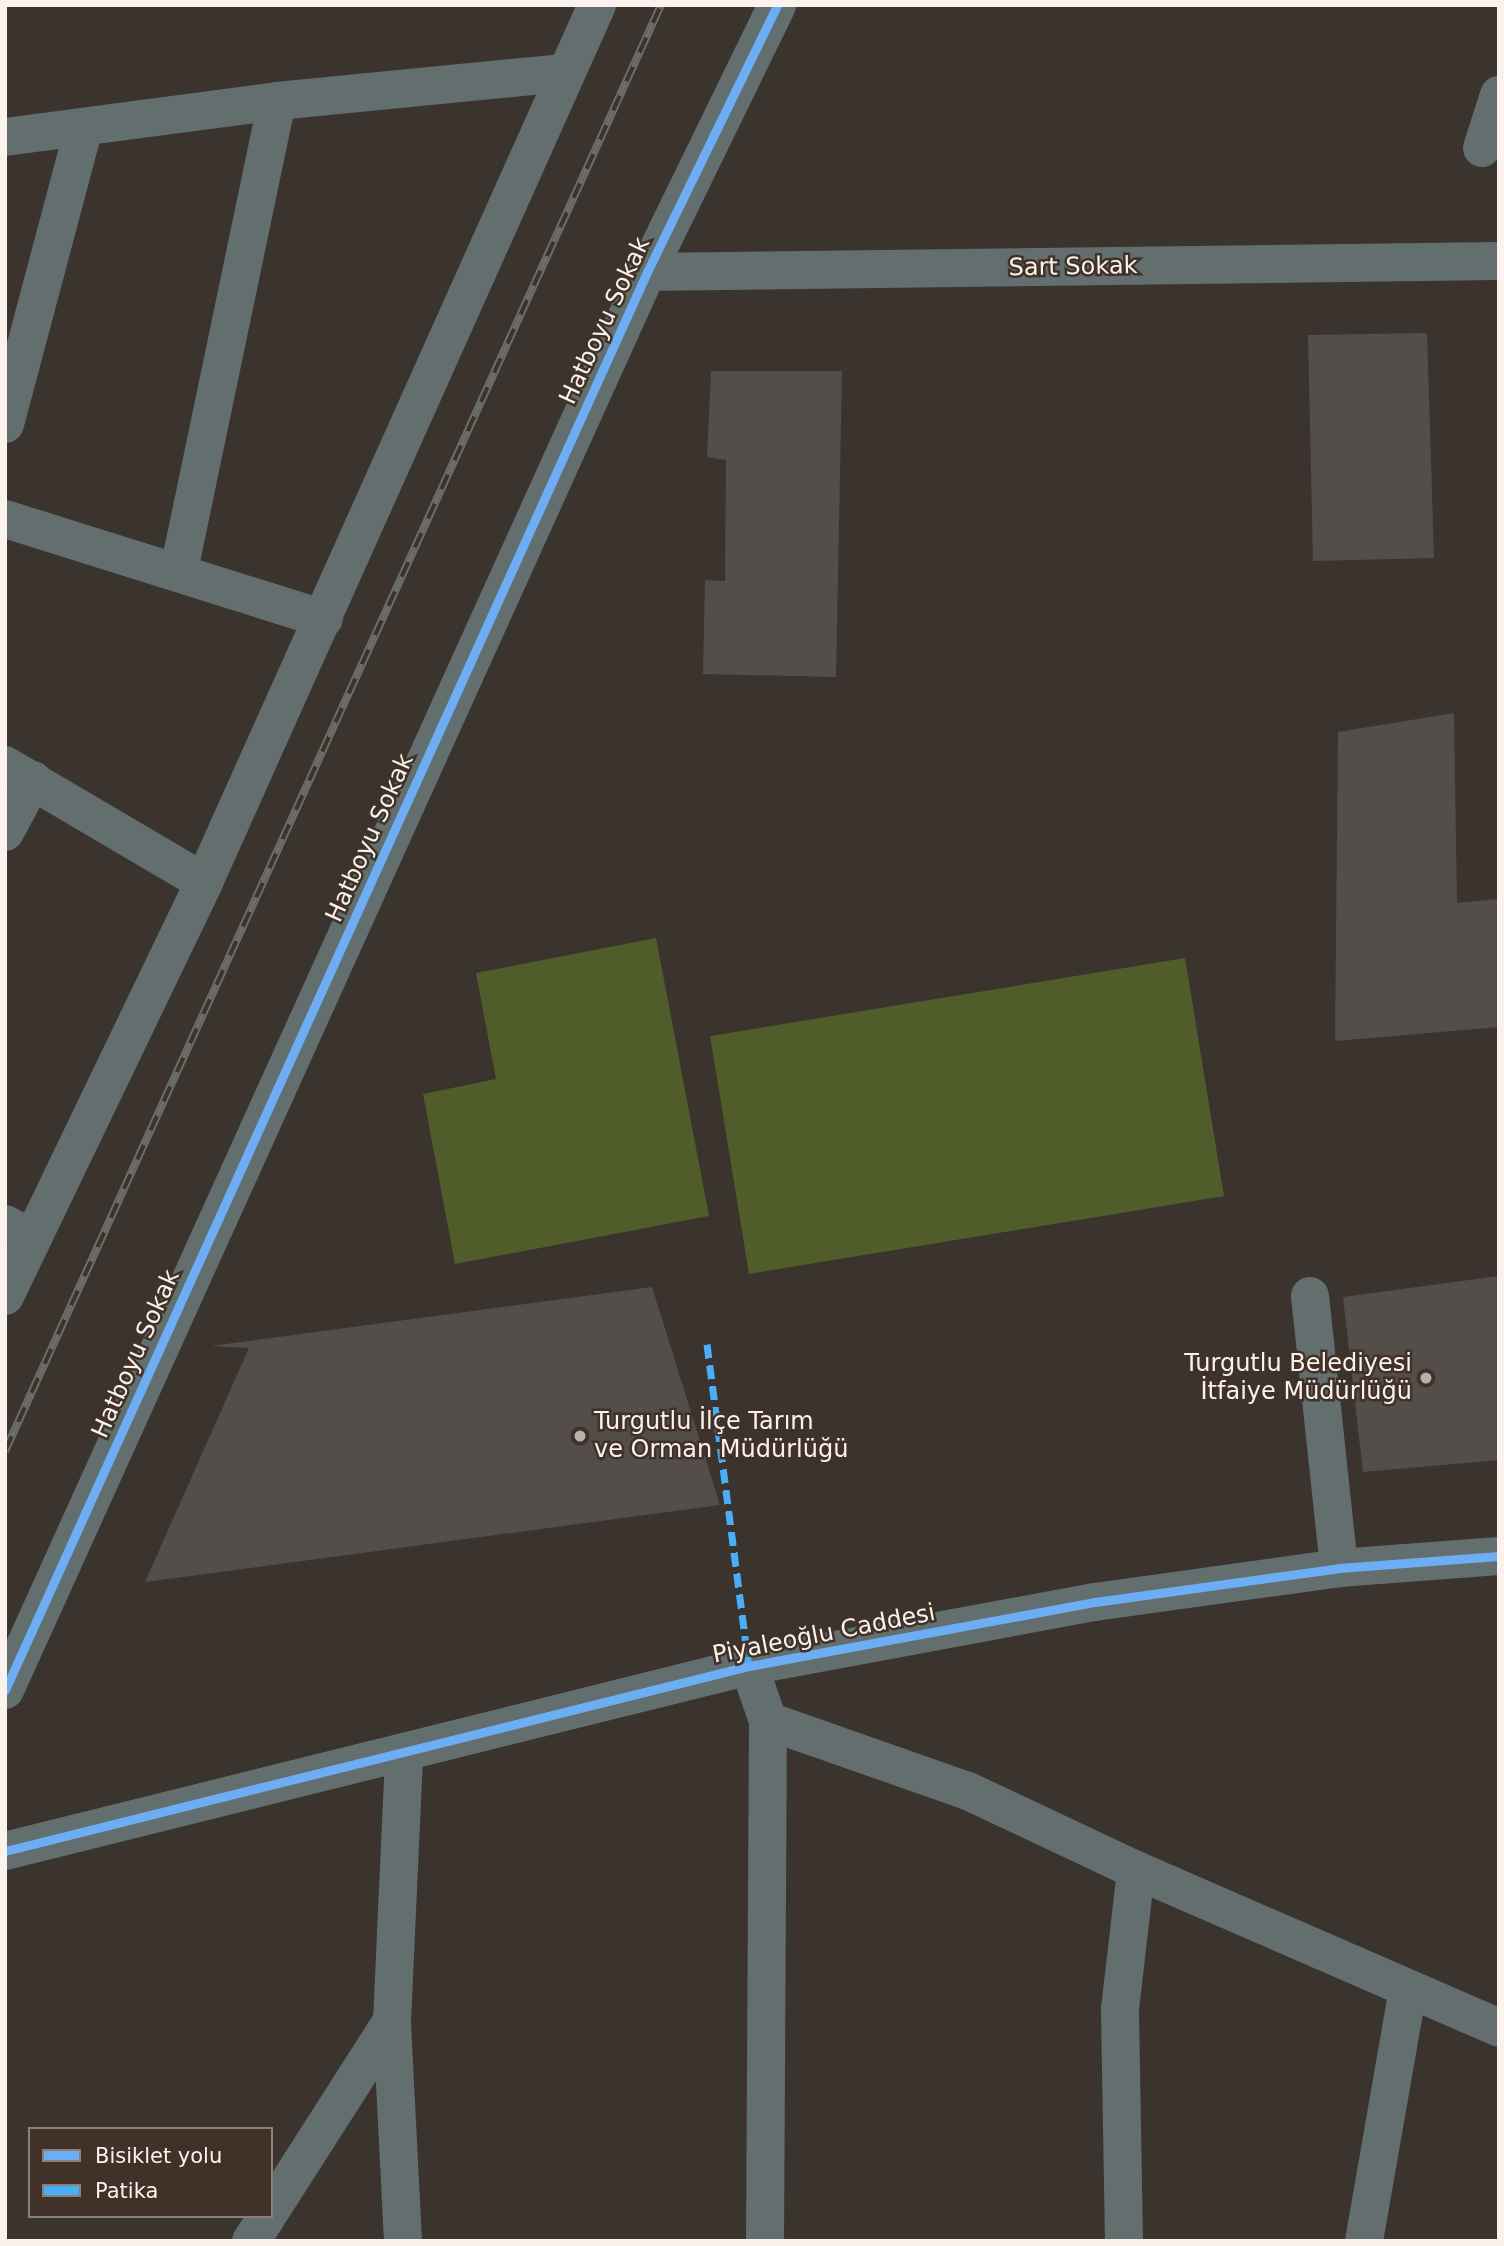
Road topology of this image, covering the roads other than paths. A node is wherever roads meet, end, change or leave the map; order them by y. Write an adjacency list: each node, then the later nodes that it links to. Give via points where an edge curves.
1 (597, 5): 3 (street)
2 (777, 5): 10 (street, Hatboyu Sokak)
3 (565, 73): 5 (street); 14 (street)
4 (1499, 95): 8 (street)
5 (277, 101): 6 (street); 13 (street)
6 (84, 127): 7 (street); 11 (street)
7 (5, 137)
8 (1482, 148)
9 (1499, 261): 10 (street, Sart Sokak)
10 (647, 272): 24 (street, Hatboyu Sokak)
11 (5, 424)
12 (5, 519): 13 (street)
13 (179, 570): 14 (street)
14 (324, 620): 17 (street)
15 (19, 772): 16 (street); 17 (street)
16 (5, 832)
17 (204, 882): 18 (street)
18 (19, 1231): 19 (street)
19 (5, 1296)
20 (1310, 1296): 22 (street)
21 (1499, 1556): 22 (street, Piyaleoğlu Caddesi)
22 (1339, 1568): 23 (street, Piyaleoğlu Caddesi, via 1096,1602)
23 (748, 1666): 25 (street); 26 (street, Piyaleoğlu Caddesi)
24 (5, 1690)
25 (768, 1721): 28 (street, via 968,1791); 36 (street)
26 (404, 1754): 27 (street, Piyaleoğlu Caddesi); 30 (street)
27 (5, 1851)
28 (1136, 1870): 29 (street); 37 (street, via 1120,2009)
29 (1408, 1990): 31 (street); 38 (street)
30 (392, 2021): 32 (street); 35 (street)
31 (1499, 2028)
32 (273, 2207)
33 (266, 2218): 34 (street)
34 (251, 2241)
35 (403, 2241)
36 (765, 2241)
37 (1124, 2241)
38 (1364, 2241)

